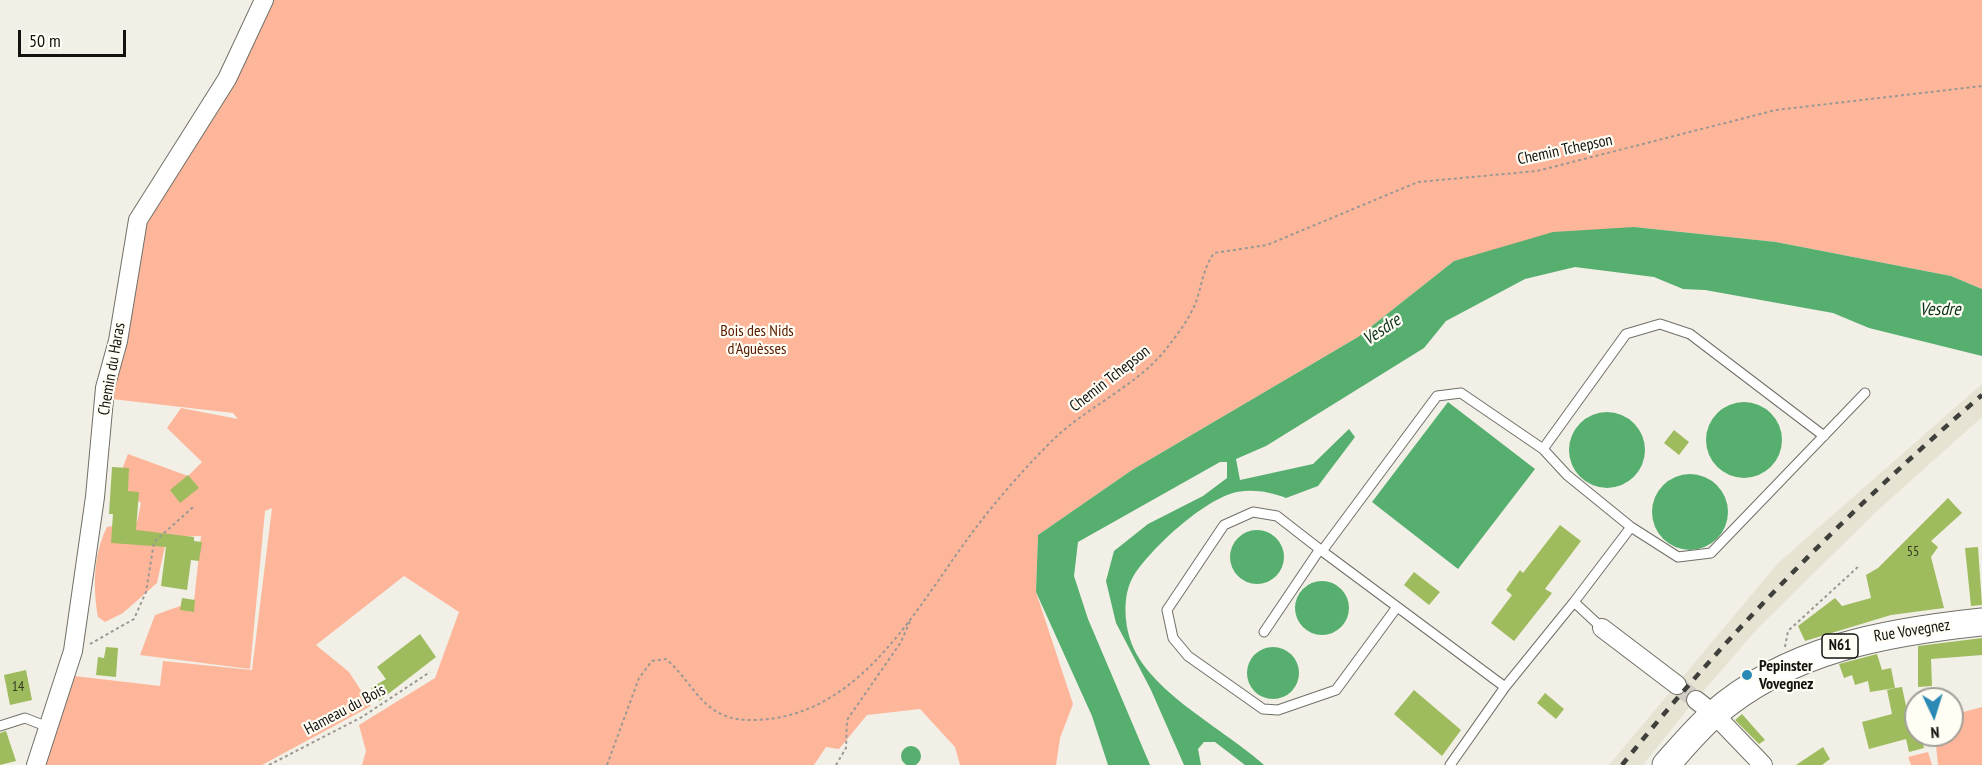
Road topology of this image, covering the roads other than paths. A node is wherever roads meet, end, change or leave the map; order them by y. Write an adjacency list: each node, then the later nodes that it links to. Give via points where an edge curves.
1 (264, 0): 16 (street, Chemin du Haras, via 227,79 138,220 118,341 105,388 95,497 73,651)
2 (1865, 393): 3 (lane)
3 (1824, 436): 4 (lane, via 1690,334 1660,324 1626,334); 5 (lane, via 1711,553 1678,557)
4 (1543, 449): 5 (lane, via 1567,475); 6 (lane, via 1461,393 1437,396)
5 (1631, 527): 7 (lane)
6 (1321, 550): 8 (lane); 8 (lane, via 1277,516 1253,512 1224,525 1167,610 1173,638 1188,656 1263,709 1278,710 1336,690); 11 (lane)
7 (1574, 602): 10 (lane); 13 (lane)
8 (1397, 607): 13 (lane)
9 (1982, 621): 14 (main road, Rue Vovegnez / N61, via 1874,637 1828,650)
10 (1602, 628): 12 (street)
11 (1264, 632)
12 (1677, 685)
13 (1505, 687): 18 (lane)
14 (1705, 707): 19 (main road, Rue Vovegnez / N61); 20 (street)
15 (0, 726): 16 (lane, via 25,718)
16 (48, 727): 17 (street, Chemin du Haras)
17 (36, 765)
18 (1450, 765)
19 (1666, 765)
20 (1763, 765)

